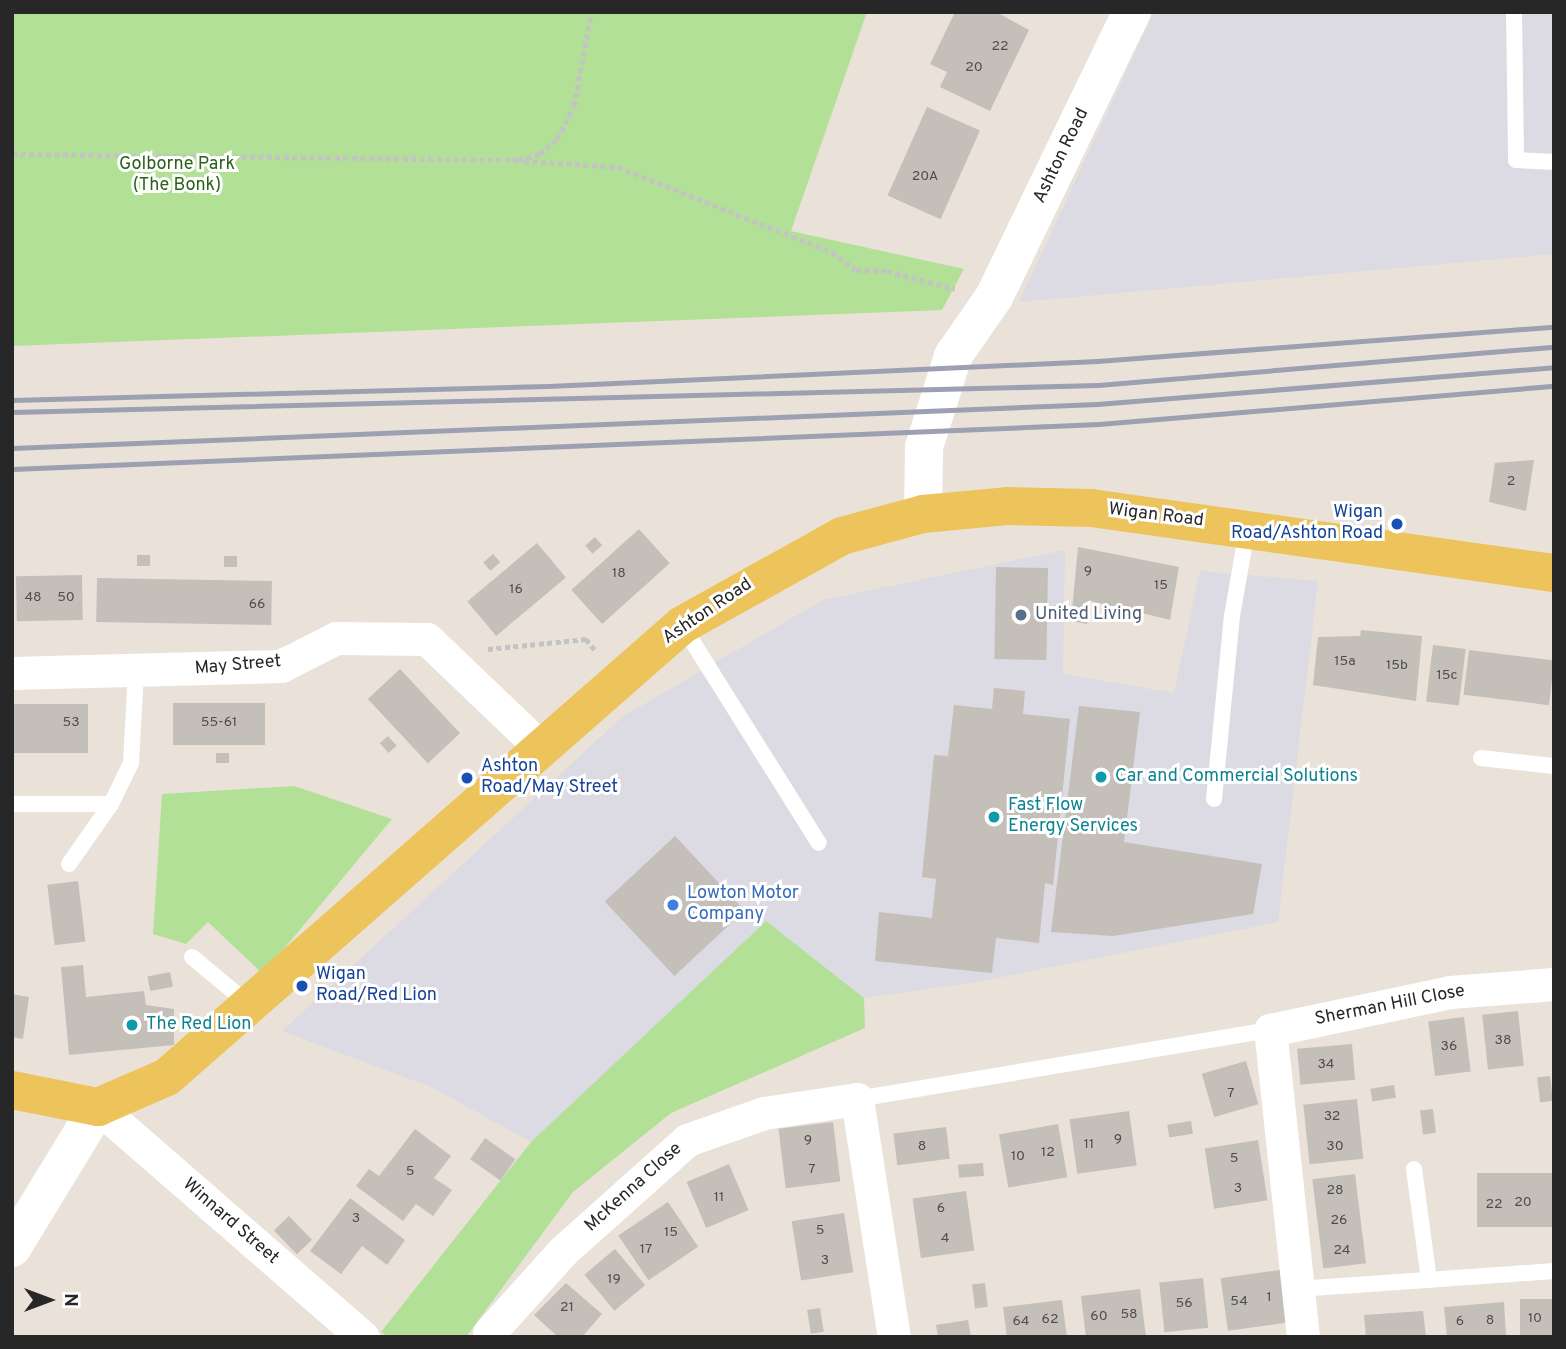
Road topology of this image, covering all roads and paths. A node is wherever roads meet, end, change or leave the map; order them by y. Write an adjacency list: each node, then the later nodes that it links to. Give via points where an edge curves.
1 (591, 12): 5 (path, via 574,107 557,139 540,154)
2 (1132, 12): 7 (main road, Ashton Road)
3 (1514, 12): 6 (lane, via 1516,160)
4 (12, 154): 5 (path)
5 (518, 160): 7 (path, via 618,167 832,252 856,270 887,271)
6 (1554, 162)
7 (994, 298): 8 (main road, Ashton Road, via 953,356 924,447)
8 (923, 514): 9 (main road, Wigan Road, via 1007,506 1091,508); 11 (main road, Ashton Road, via 842,536)
9 (1247, 528): 10 (main road, Wigan Road); 19 (lane, via 1232,616)
10 (1554, 573)
11 (682, 625): 15 (main road, Ashton Road); 22 (lane)
12 (442, 654): 13 (street, May Street, via 427,639 336,638 281,666); 15 (path, via 586,639); 16 (street, May Street)
13 (136, 672): 14 (street, May Street); 21 (lane, via 131,763)
14 (12, 673)
15 (621, 678): 16 (main road, Ashton Road)
16 (540, 747): 26 (main road, Ashton Road)
17 (1481, 758): 18 (lane)
18 (1554, 766)
19 (1214, 799)
20 (12, 804): 21 (lane)
21 (111, 804): 23 (lane)
22 (819, 843)
23 (69, 864)
24 (192, 957): 26 (lane)
25 (1554, 984): 27 (street, Sherman Hill Close, via 1450,992)
26 (253, 1007): 31 (main road, Ashton Road, via 167,1077)
27 (1270, 1030): 28 (lane, Sherman Hill Close); 36 (street)
28 (1056, 1068): 30 (lane, McKenna Close)
29 (12, 1090): 31 (main road)
30 (858, 1099): 37 (street, McKenna Close, via 764,1113 687,1140 563,1251); 39 (street)
31 (98, 1107): 33 (main road); 38 (street, Winnard Street)
32 (1414, 1169): 35 (lane)
33 (12, 1248)
34 (1554, 1270): 35 (lane)
35 (1429, 1280): 36 (lane)
36 (1298, 1289): 40 (street)
37 (489, 1333)
38 (363, 1337)
39 (894, 1337)
40 (1303, 1337)

